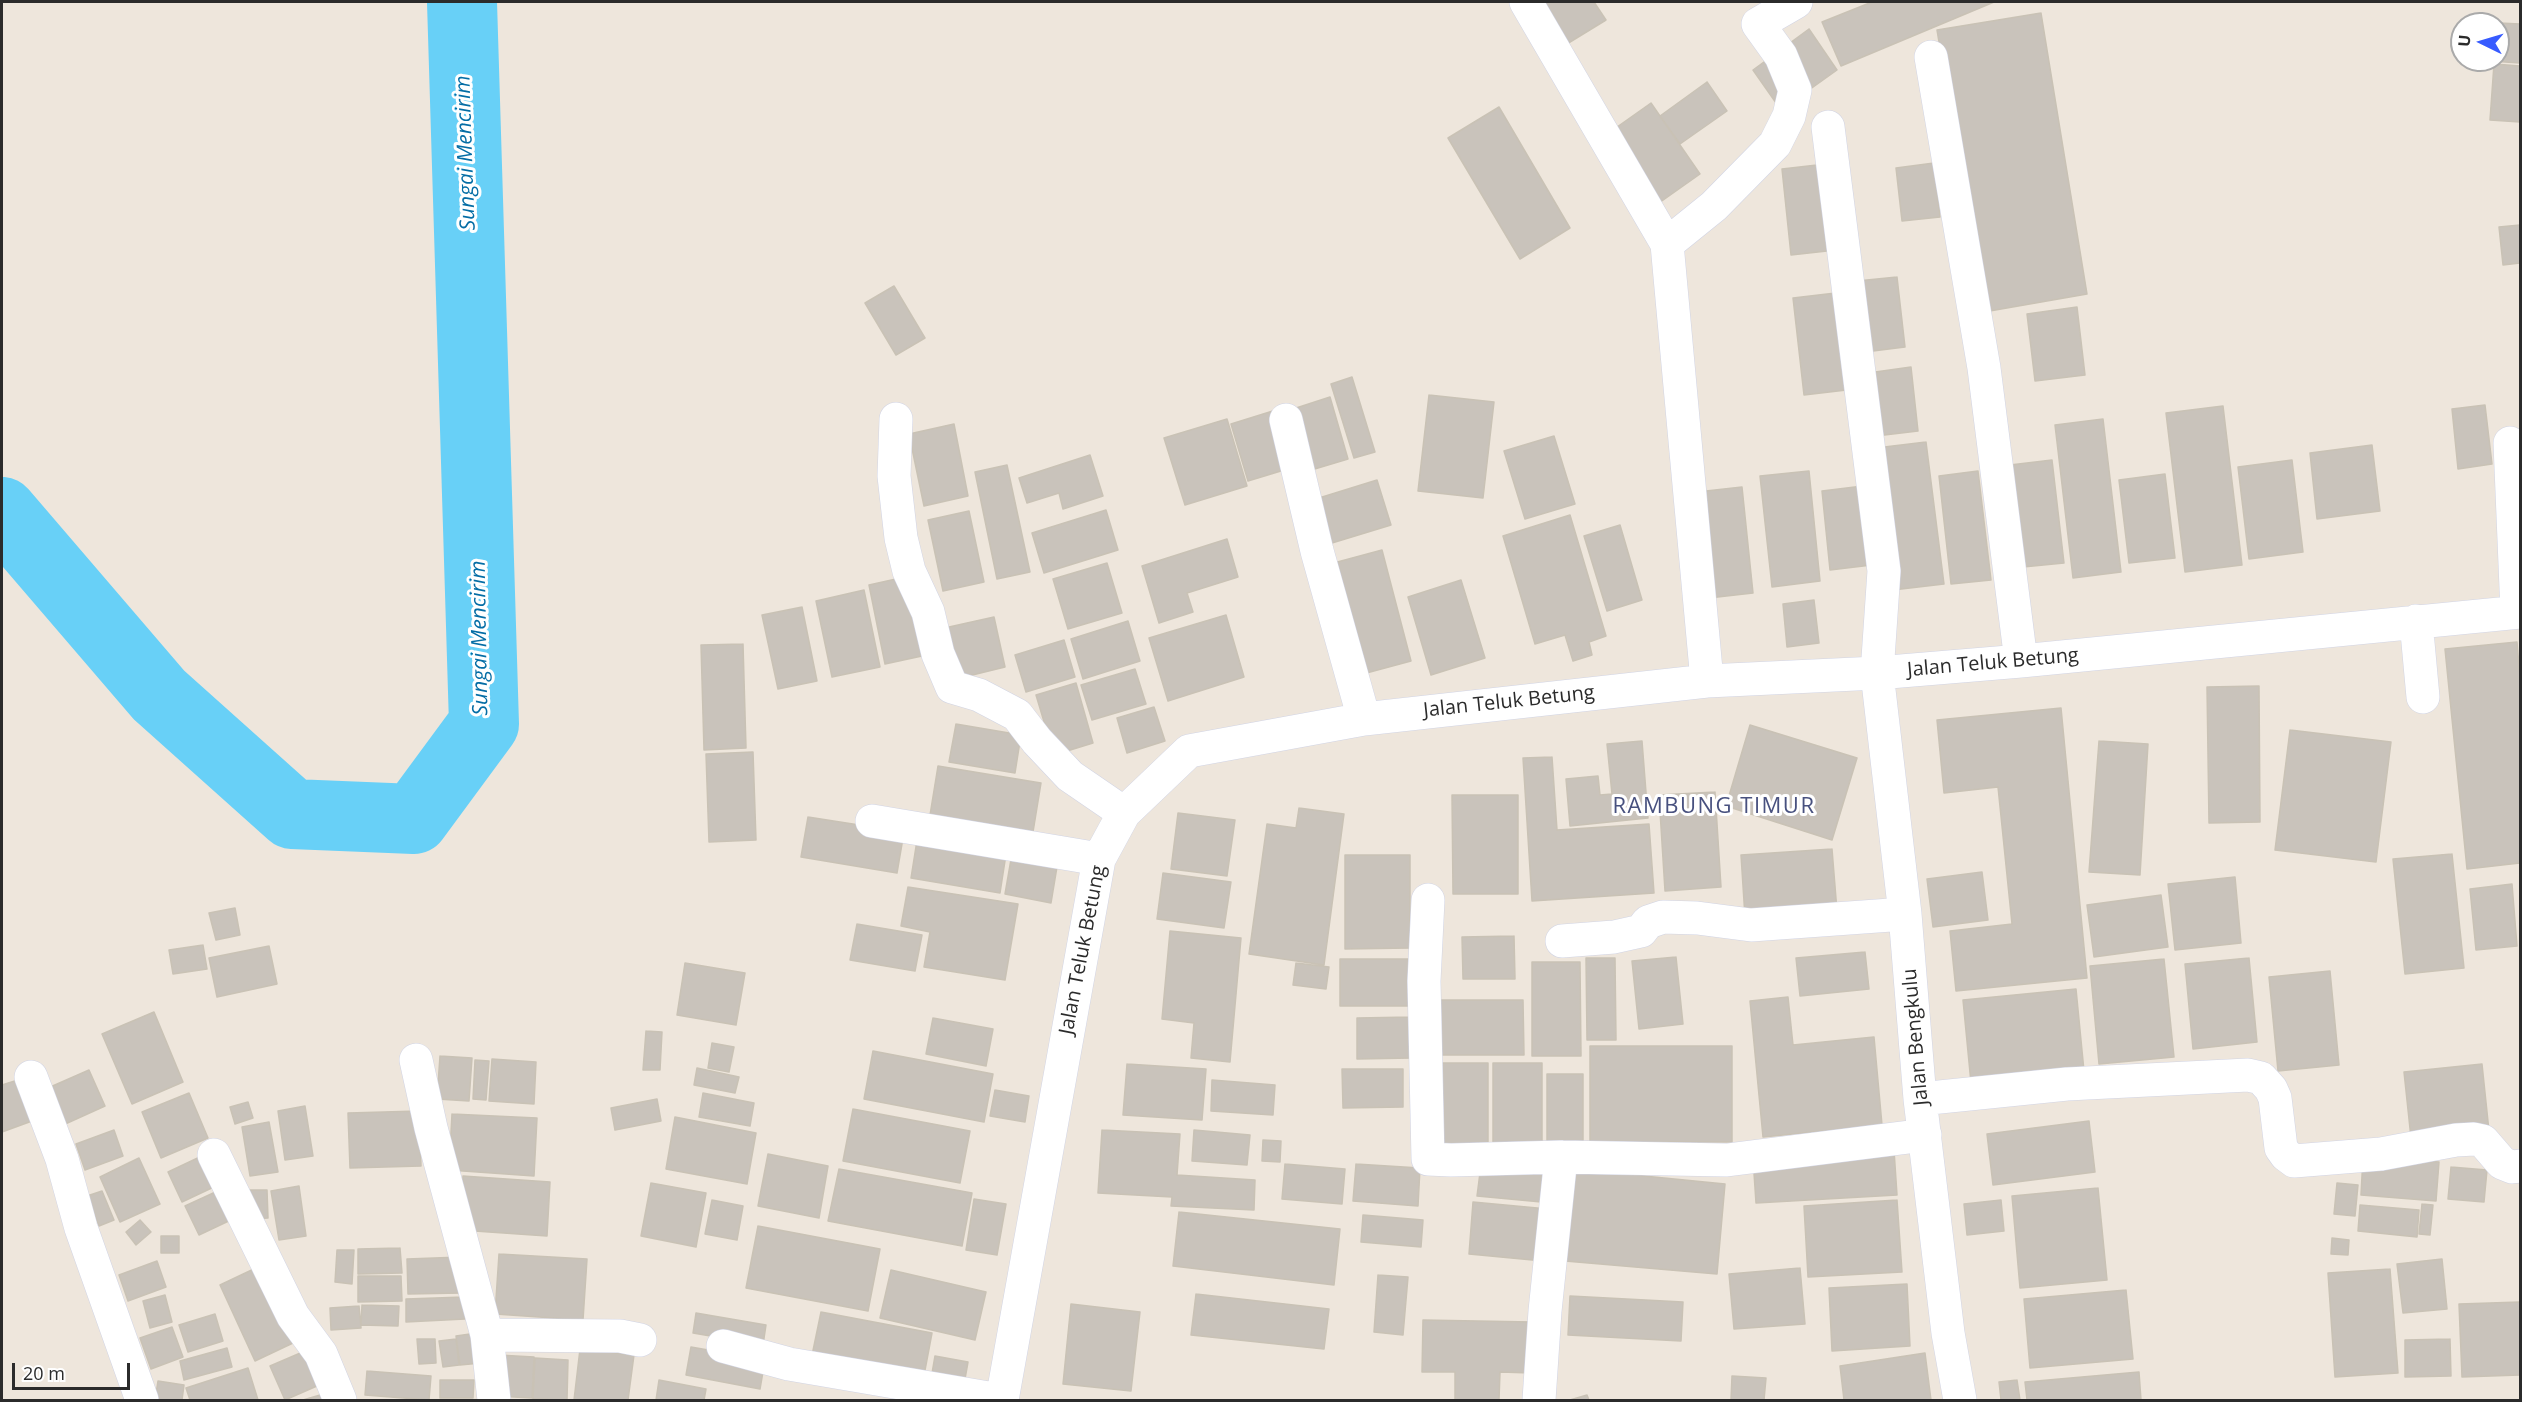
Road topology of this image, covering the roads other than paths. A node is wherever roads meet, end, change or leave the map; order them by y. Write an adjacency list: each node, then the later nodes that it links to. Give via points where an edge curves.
1 (1526, 2): 6 (street)
2 (1796, 2): 3 (street)
3 (1750, 13): 6 (street, via 1781,56 1796,90 1789,116 1775,144 1714,206)
4 (1930, 57): 12 (street, via 1984,368)
5 (1828, 127): 13 (street, Jalan Bengkulu, via 1884,570)
6 (1667, 244): 14 (street)
7 (896, 419): 17 (street, via 894,476 901,538 909,571 928,612 938,654 952,687 979,695 1017,715 1070,776)
8 (1286, 420): 16 (street, via 1317,551)
9 (2510, 443): 10 (street)
10 (2519, 612): 11 (street, Jalan Teluk Betung)
11 (2416, 621): 12 (street, Jalan Teluk Betung); 15 (street)
12 (2021, 661): 13 (street, Jalan Teluk Betung)
13 (1877, 673): 14 (street, Jalan Teluk Betung); 21 (street, Jalan Bengkulu)
14 (1707, 681): 16 (street, Jalan Teluk Betung)
15 (2423, 697)
16 (1364, 718): 17 (street, Jalan Teluk Betung, via 1189,751)
17 (1124, 813): 19 (street, Jalan Teluk Betung)
18 (872, 821): 19 (street)
19 (1099, 859): 36 (street, Jalan Teluk Betung)
20 (1428, 900): 28 (street, via 1424,981 1428,1159)
21 (1905, 915): 22 (street, via 1751,926 1663,917 1648,922 1641,931); 25 (street, Jalan Bengkulu)
22 (1562, 941)
23 (416, 1060): 30 (street)
24 (31, 1077): 33 (street)
25 (1920, 1099): 26 (street, Jalan Bengkulu); 29 (street, via 2067,1084 2248,1075 2261,1078 2271,1089 2281,1148 2294,1161 2381,1154 2474,1139 2483,1141 2502,1164)
26 (1925, 1136): 28 (street, via 1728,1160); 38 (street, Jalan Bengkulu)
27 (214, 1155): 34 (street, via 293,1316 321,1354)
28 (1562, 1156): 37 (street)
29 (2520, 1166)
30 (487, 1335): 31 (street, via 620,1336); 35 (street)
31 (640, 1340)
32 (723, 1346): 36 (street, via 789,1364)
33 (142, 1401)
34 (340, 1401)
35 (494, 1401)
36 (1001, 1401)
37 (1539, 1401)
38 (1960, 1401)

